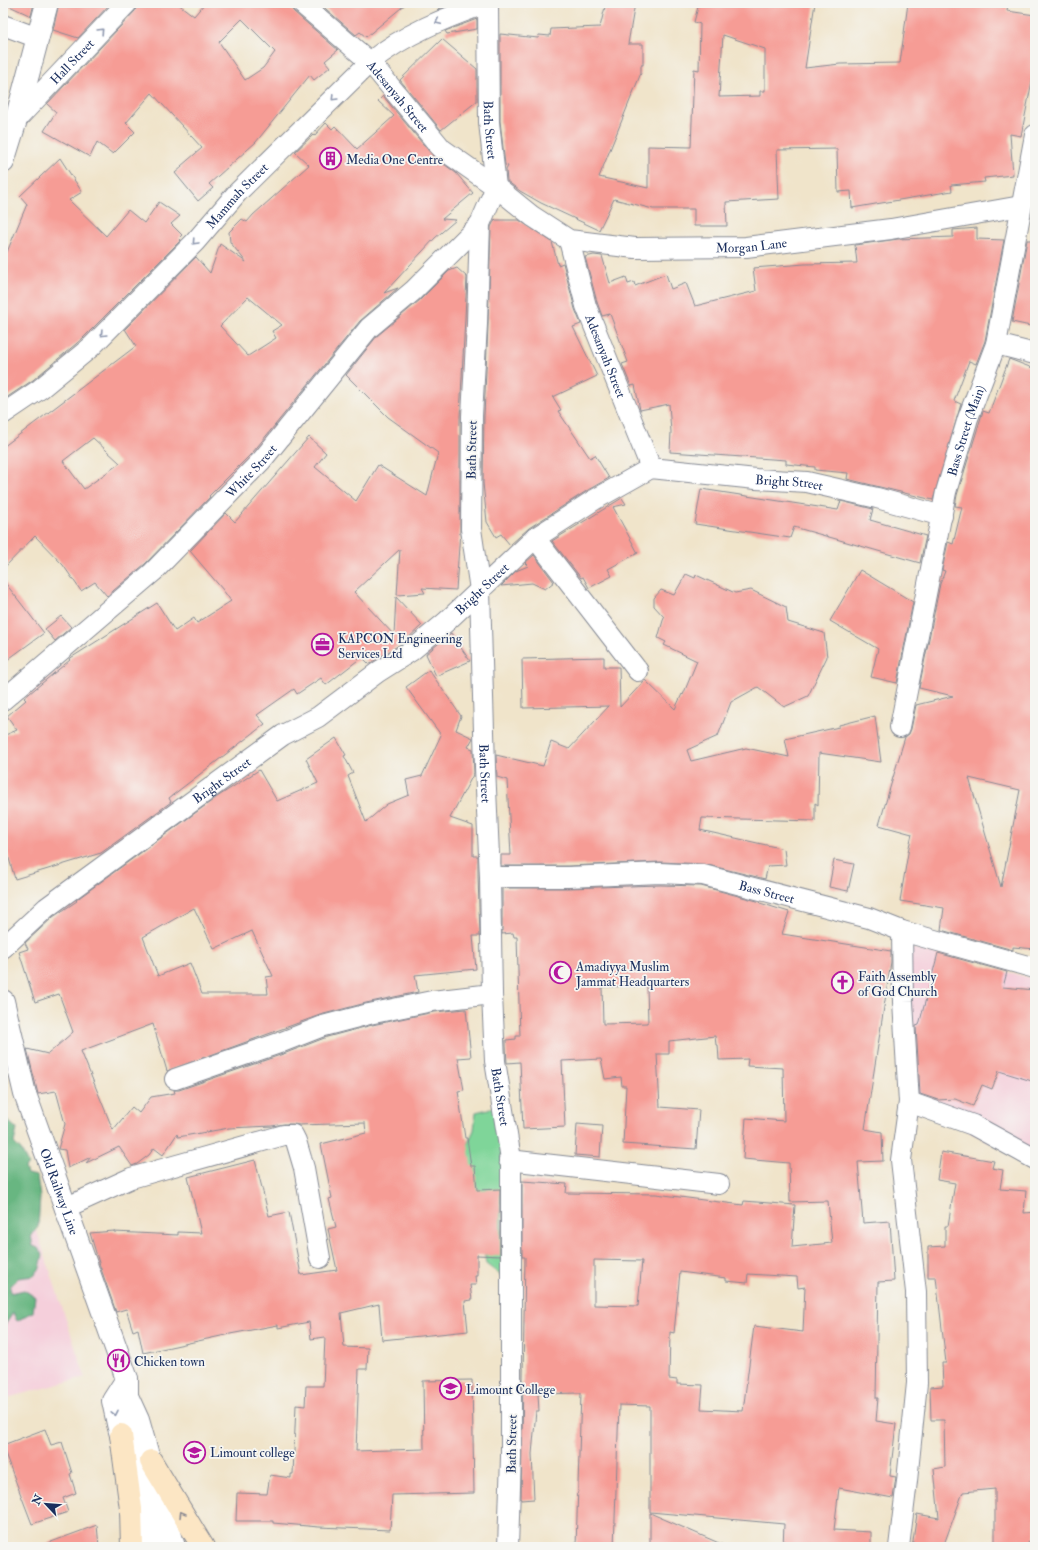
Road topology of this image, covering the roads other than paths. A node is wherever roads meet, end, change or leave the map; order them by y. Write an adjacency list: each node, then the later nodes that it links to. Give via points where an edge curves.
1 (47, 3): 6 (street)
2 (127, 3): 8 (street, Hall Street, one-way to 2)
3 (301, 3): 7 (street, Adesanyah Street)
4 (488, 3): 7 (street, Mammah Street, one-way to 7, via 439,21 387,48); 11 (street, Bath Street, via 488,122)
5 (3, 25): 6 (street)
6 (38, 38): 8 (street)
7 (370, 62): 11 (street, Adesanyah Street, via 442,149); 17 (street, Mammah Street, one-way to 17, via 237,193 195,242 91,347 40,389)
8 (13, 114): 10 (street)
9 (1035, 135): 12 (street, Bass Street (Main))
10 (3, 162)
11 (496, 187): 13 (street, Bath Street); 14 (street, Morgan Lane, via 532,216)
12 (1021, 206): 14 (street, Morgan Lane, via 891,229 746,247 635,248); 15 (street, Bass Street (Main))
13 (480, 224): 21 (street, Bath Street, via 472,416 471,521); 23 (street, White Street, via 413,291 369,328 262,460 152,572)
14 (569, 240): 18 (street, Adesanyah Street, via 586,306)
15 (996, 344): 16 (street); 19 (street, Bass Street (Main), via 968,418 946,492)
16 (1035, 354)
17 (3, 414)
18 (651, 468): 19 (street, Bright Street, via 807,482); 20 (street, Bright Street, via 594,500)
19 (942, 516): 24 (street, Bass Street (Main))
20 (535, 538): 21 (street, Bright Street); 22 (street)
21 (480, 590): 25 (street, Bath Street); 27 (street, Bright Street, via 411,651 318,717 283,735 46,908)
22 (638, 671)
23 (3, 700)
24 (900, 727)
25 (490, 877): 26 (street, Bass Street, via 660,873 703,875 869,918); 29 (street, Bath Street)
26 (902, 931): 28 (street, Bass Street); 32 (street)
27 (3, 948)
28 (1035, 968)
29 (492, 994): 31 (street, via 432,1002 323,1026); 33 (street, Bath Street, via 495,1061)
30 (3, 1001): 36 (street, Old Railway Line, via 25,1094)
31 (174, 1079)
32 (909, 1102): 34 (street, via 973,1125); 46 (street, via 901,1160 916,1292 917,1383)
33 (511, 1159): 35 (street, via 509,1160); 45 (street, Bath Street, via 511,1457)
34 (1035, 1159)
35 (719, 1184)
36 (66, 1208): 37 (street, via 131,1178 284,1135 293,1136 304,1168); 38 (street, Old Railway Line)
37 (320, 1258)
38 (127, 1379): 39 (street, one-way to 39, via 113,1401); 40 (street, Old Railway Line, via 127,1396 138,1420)
39 (121, 1435): 41 (main road, via 131,1509); 42 (street)
40 (151, 1461): 43 (street, Old Railway Line); 44 (main road, one-way to 40)
41 (132, 1547)
42 (152, 1547)
43 (174, 1547)
44 (202, 1547)
45 (508, 1547)
46 (899, 1547)

